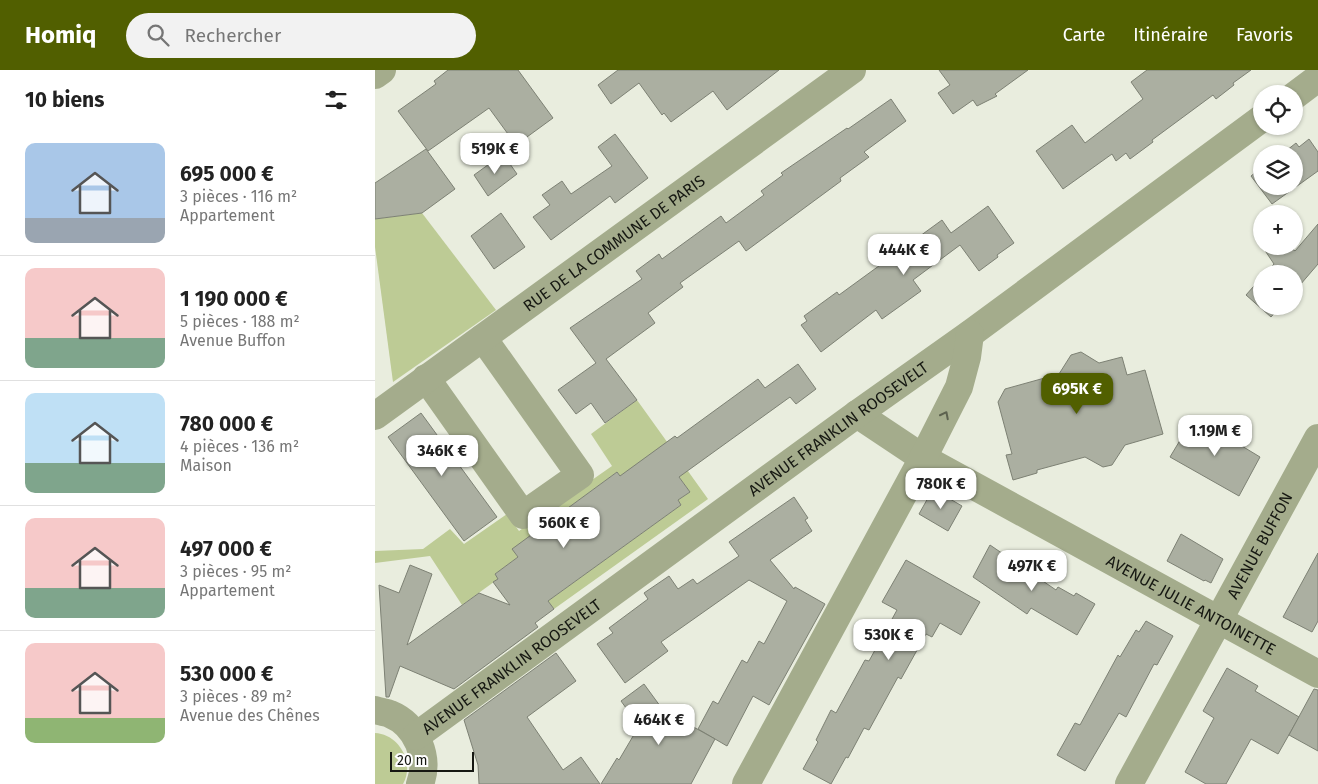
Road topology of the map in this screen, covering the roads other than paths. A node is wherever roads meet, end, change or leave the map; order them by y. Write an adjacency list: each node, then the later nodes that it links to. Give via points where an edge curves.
1 (382, 70): 3 (street)
2 (852, 70): 8 (street, RUE DE LA COMMUNE DE PARIS)
3 (375, 75)
4 (1318, 78): 5 (street)
5 (1303, 89)
6 (1253, 125): 7 (street, AVENUE FRANKLIN ROOSEVELT)
7 (970, 334): 10 (street, AVENUE FRANKLIN ROOSEVELT); 13 (street, one-way to 7, via 959,387)
8 (483, 338): 9 (street, RUE DE LA COMMUNE DE PARIS); 9 (street, via 579,475 523,515)
9 (426, 378): 11 (street, RUE DE LA COMMUNE DE PARIS)
10 (857, 414): 13 (street, AVENUE JULIE ANTOINETTE); 17 (street, AVENUE FRANKLIN ROOSEVELT)
11 (375, 416)
12 (1318, 438): 14 (street, AVENUE BUFFON)
13 (923, 458): 14 (street, AVENUE JULIE ANTOINETTE); 19 (street)
14 (1219, 620): 15 (street, AVENUE JULIE ANTOINETTE); 20 (street, AVENUE BUFFON)
15 (1318, 674)
16 (375, 710): 17 (street, via 391,714)
17 (416, 736): 18 (street, via 424,766)
18 (420, 784)
19 (746, 784)
20 (1129, 784)

